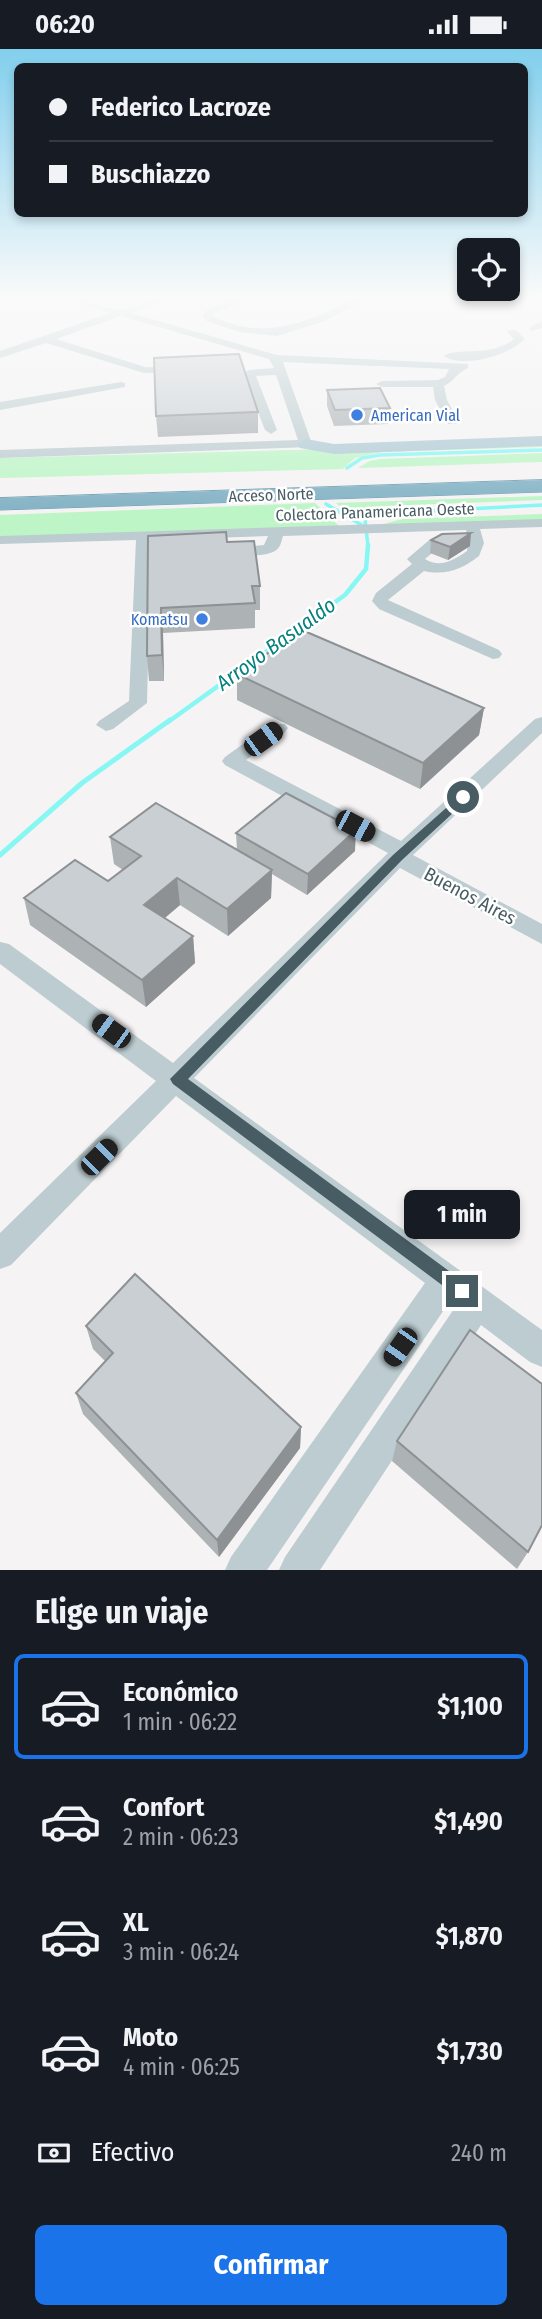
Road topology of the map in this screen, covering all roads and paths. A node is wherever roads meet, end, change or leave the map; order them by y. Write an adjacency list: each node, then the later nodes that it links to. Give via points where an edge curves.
1 (101, 366): 7 (street)
2 (131, 366): 6 (street)
3 (271, 366): 13 (street, via 244,370)
4 (278, 366): 15 (street)
5 (460, 366): 8 (street, via 465,367)
6 (190, 369)
7 (119, 371)
8 (439, 383): 9 (street); 12 (street, via 441,400)
9 (382, 384)
10 (121, 385): 11 (street)
11 (0, 406)
12 (452, 421)
13 (271, 430)
14 (542, 439): 15 (main road, via 334,449)
15 (306, 444): 16 (street)
16 (0, 454)
17 (542, 470): 19 (highway, Acceso Norte)
18 (542, 486): 20 (highway, Acceso Norte)
19 (0, 488)
20 (0, 504)
21 (542, 523): 22 (street, Colectora Panamericana Oeste)
22 (472, 526): 23 (street, Colectora Panamericana Oeste); 28 (street, via 474,552 458,565 442,569)
23 (276, 533): 24 (street, Colectora Panamericana Oeste); 27 (street, via 273,545 261,551)
24 (144, 536): 25 (street, Colectora Panamericana Oeste); 31 (street, via 138,703)
25 (0, 540)
26 (454, 541): 28 (street, via 442,541 422,551 415,559)
27 (206, 553)
28 (422, 565): 29 (street, via 380,601)
29 (493, 654)
30 (542, 723): 33 (street)
31 (106, 725)
32 (278, 728): 33 (street, Buenos Aires, via 232,761)
33 (401, 855): 34 (street, Buenos Aires); 36 (street)
34 (542, 935)
35 (0, 950): 36 (street)
36 (178, 1079): 37 (street); 38 (street)
37 (0, 1254)
38 (446, 1280): 39 (street); 41 (street)
39 (477, 1302): 40 (street); 42 (street)
40 (542, 1350)
41 (244, 1570)
42 (299, 1570)

